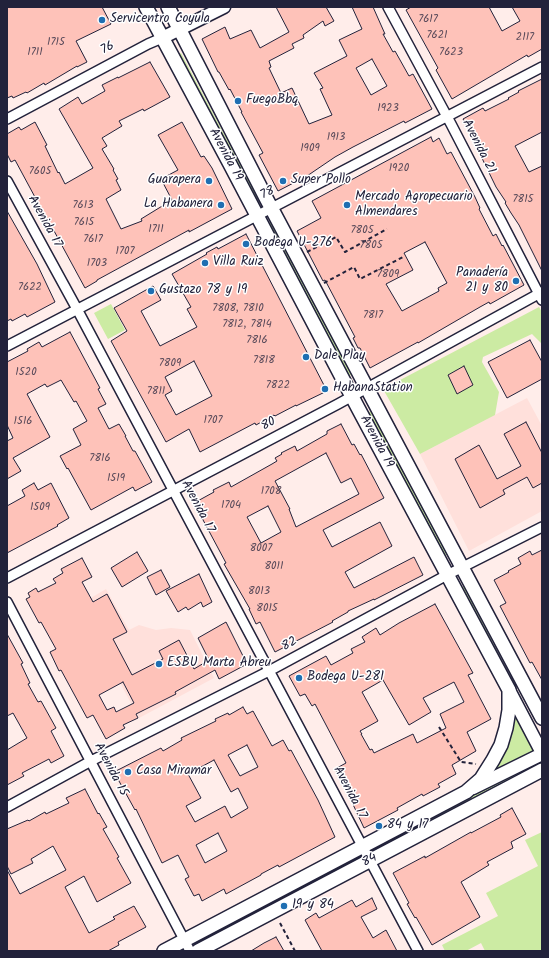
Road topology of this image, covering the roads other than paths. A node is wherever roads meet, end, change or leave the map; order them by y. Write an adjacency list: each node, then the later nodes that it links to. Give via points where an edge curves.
1 (146, 7): 6 (main road, Avenida 19)
2 (168, 7): 5 (main road, Avenida 19)
3 (224, 7): 5 (street, 76)
4 (388, 7): 8 (street, Avenida 21)
5 (180, 30): 6 (street, 76); 11 (main road, Avenida 19)
6 (162, 38): 9 (street, 76); 12 (main road, Avenida 19)
7 (542, 67): 8 (street, 78)
8 (448, 117): 11 (street, 78); 13 (street, Avenida 21)
9 (7, 119)
10 (7, 181): 14 (street, Avenida 17)
11 (271, 207): 12 (street, 78); 16 (main road, Avenida 19)
12 (256, 215): 14 (street, 78); 17 (main road, Avenida 19)
13 (541, 295): 16 (street, 80)
14 (77, 309): 15 (street, 78); 18 (street, Avenida 17)
15 (7, 346)
16 (367, 387): 17 (street, 80); 20 (main road, Avenida 19)
17 (352, 396): 18 (street, 80); 21 (main road, Avenida 19)
18 (173, 490): 22 (street, 80); 24 (street, Avenida 17)
19 (542, 527): 20 (street, 82)
20 (462, 568): 21 (street, 82); 26 (main road, Avenida 19)
21 (447, 575): 24 (street, 82); 25 (main road, Avenida 19)
22 (7, 578)
23 (7, 602): 28 (street, Avenida 15)
24 (269, 671): 28 (street, 82); 32 (street, Avenida 17)
25 (509, 690): 27 (street); 30 (main road, Avenida 19, via 509,710 501,745 481,779)
26 (542, 718)
27 (542, 754): 30 (street)
28 (91, 761): 31 (street, 82); 34 (street, Avenida 15)
29 (542, 770): 33 (main road, 84)
30 (466, 792): 32 (main road, 84)
31 (7, 807)
32 (363, 847): 33 (street, Avenida 17); 34 (main road, 84)
33 (371, 861): 36 (main road, 84); 37 (street)
34 (188, 946): 35 (main road, 84)
35 (164, 951)
36 (198, 951)
37 (418, 951)

